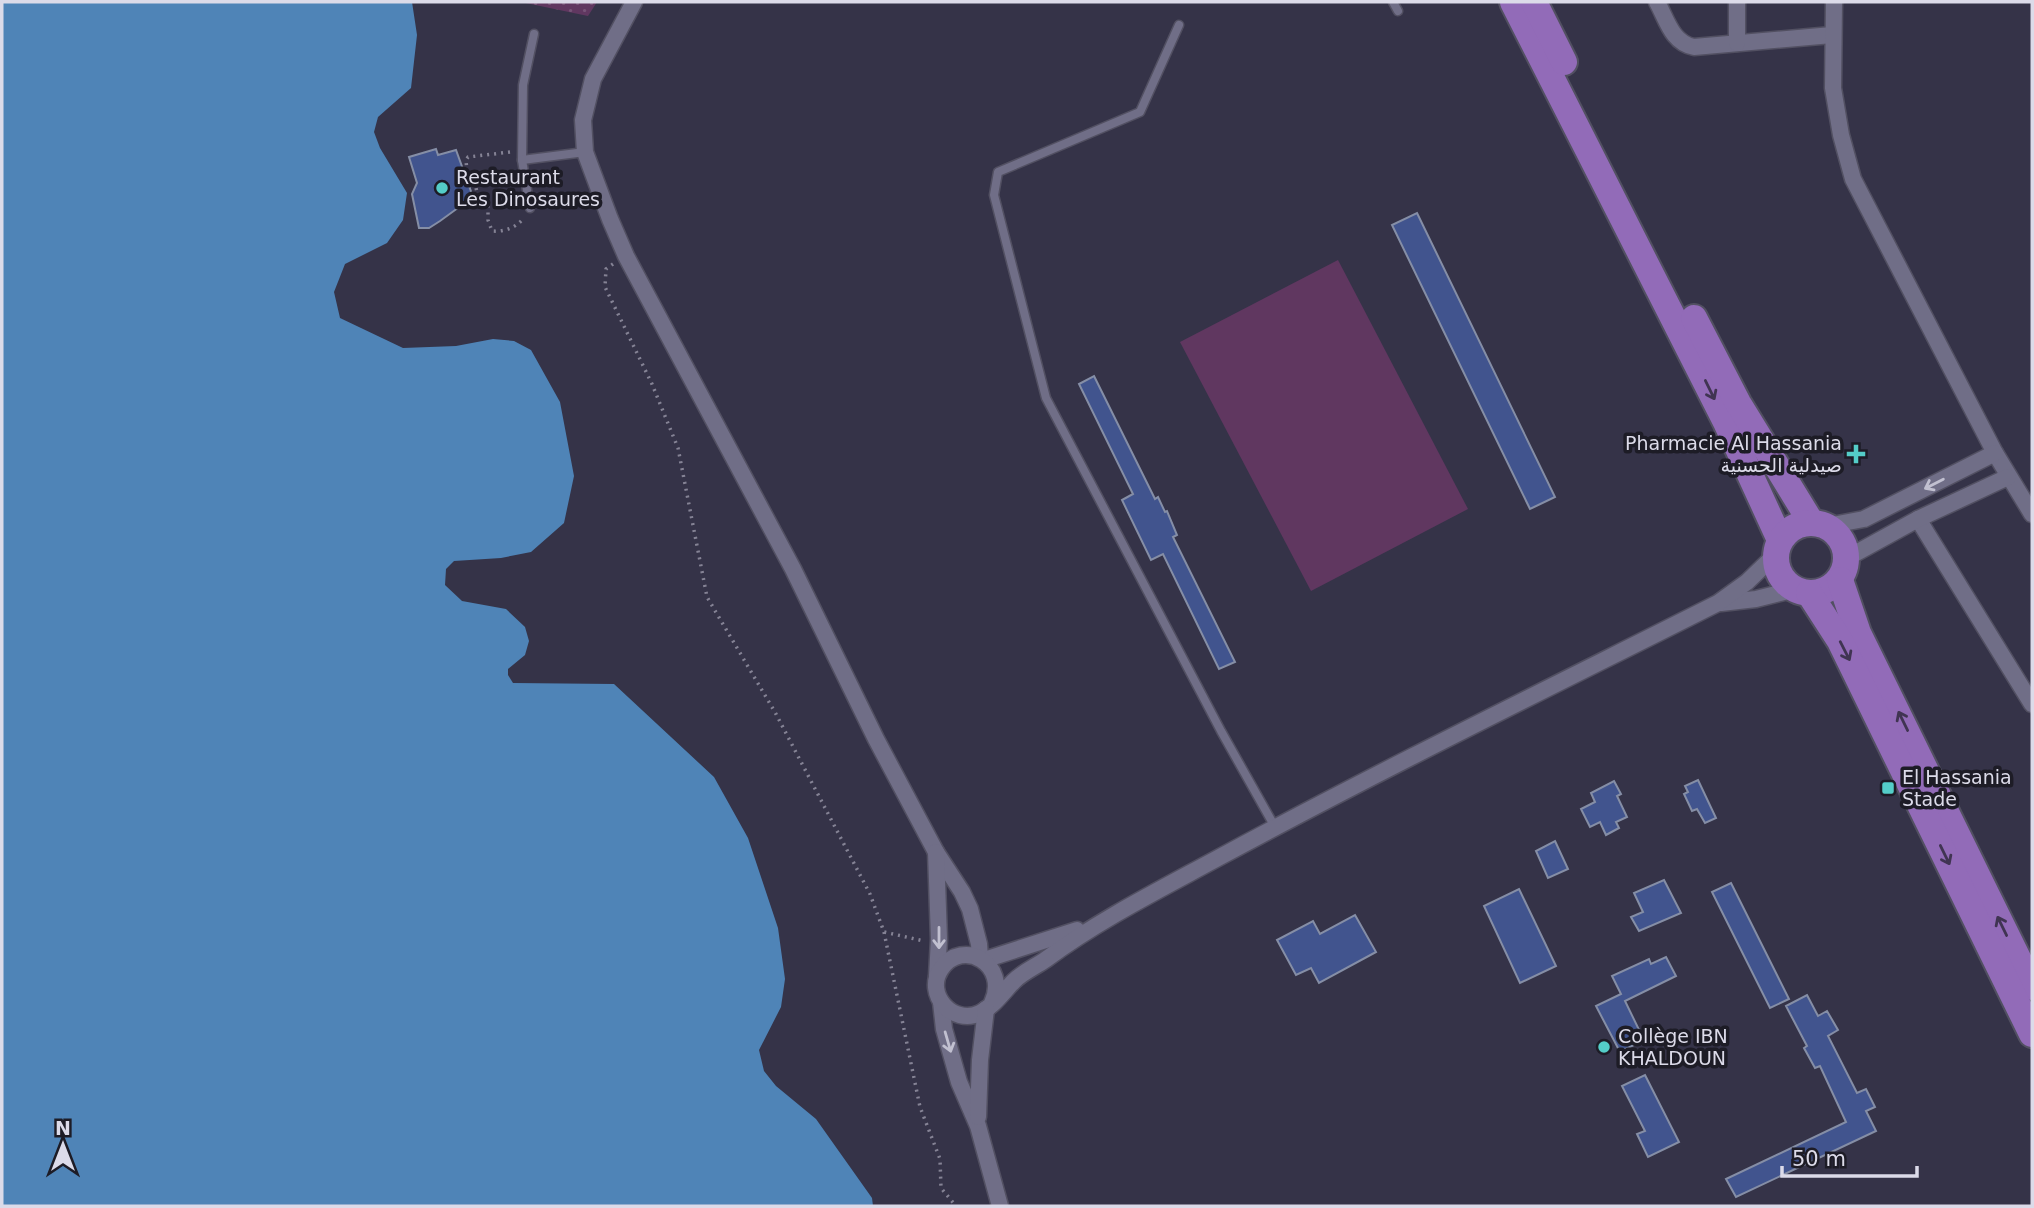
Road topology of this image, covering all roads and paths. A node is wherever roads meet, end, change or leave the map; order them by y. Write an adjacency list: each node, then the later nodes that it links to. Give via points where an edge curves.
1 (635, 2): 13 (street, via 593,79 583,120)
2 (1393, 2): 8 (lane)
3 (1513, 2): 22 (highway, one-way to 22, via 1696,362)
4 (1534, 2): 21 (highway, via 1738,403)
5 (1657, 2): 12 (street, via 1683,45)
6 (1737, 2): 12 (street)
7 (1834, 2): 11 (street)
8 (1398, 11)
9 (1179, 25): 27 (lane, via 1140,112 998,172 994,195 1046,398)
10 (534, 34): 14 (lane, via 523,85)
11 (1832, 34): 12 (street); 17 (street, via 1833,88 1853,179)
12 (1737, 43)
13 (584, 152): 14 (lane); 16 (street)
14 (522, 156): 15 (lane); 15 (path, via 475,155 466,160 467,172 488,207 492,231 515,226)
15 (530, 208)
16 (626, 256): 28 (street, via 793,569); 30 (path, via 606,269 605,287 678,448 707,597 795,750 870,894)
17 (1995, 453): 18 (street); 21 (street, one-way to 21, via 1864,519)
18 (2008, 477): 19 (street); 20 (street)
19 (2032, 514)
20 (1918, 519): 23 (street); 26 (street)
21 (1819, 524): 22 (highway, via 1799,524); 23 (highway, via 1839,536 1846,550)
22 (1778, 547): 24 (highway, via 1777,568 1784,581); 25 (street, via 1747,582)
23 (1843, 569): 24 (highway, via 1831,587 1821,592); 34 (highway, one-way to 23, via 1858,633)
24 (1802, 591): 25 (street); 37 (highway, one-way to 37, via 1840,641)
25 (1718, 603): 27 (street)
26 (2032, 704)
27 (1275, 827): 29 (street)
28 (936, 852): 32 (street, via 970,909); 33 (street, one-way to 33)
29 (1096, 924): 32 (street); 36 (street, via 1018,977)
30 (884, 932): 31 (path); 39 (path, via 920,1107 940,1159 941,1188)
31 (926, 942)
32 (982, 959): 33 (street, via 954,958); 36 (street, via 997,980)
33 (937, 977): 35 (street)
34 (2032, 987)
35 (941, 1002): 36 (street, via 962,1016); 38 (street, one-way to 38, via 944,1029)
36 (989, 1006): 38 (street, via 979,1060)
37 (2032, 1034)
38 (978, 1126): 40 (street)
39 (956, 1206)
40 (1000, 1206)

